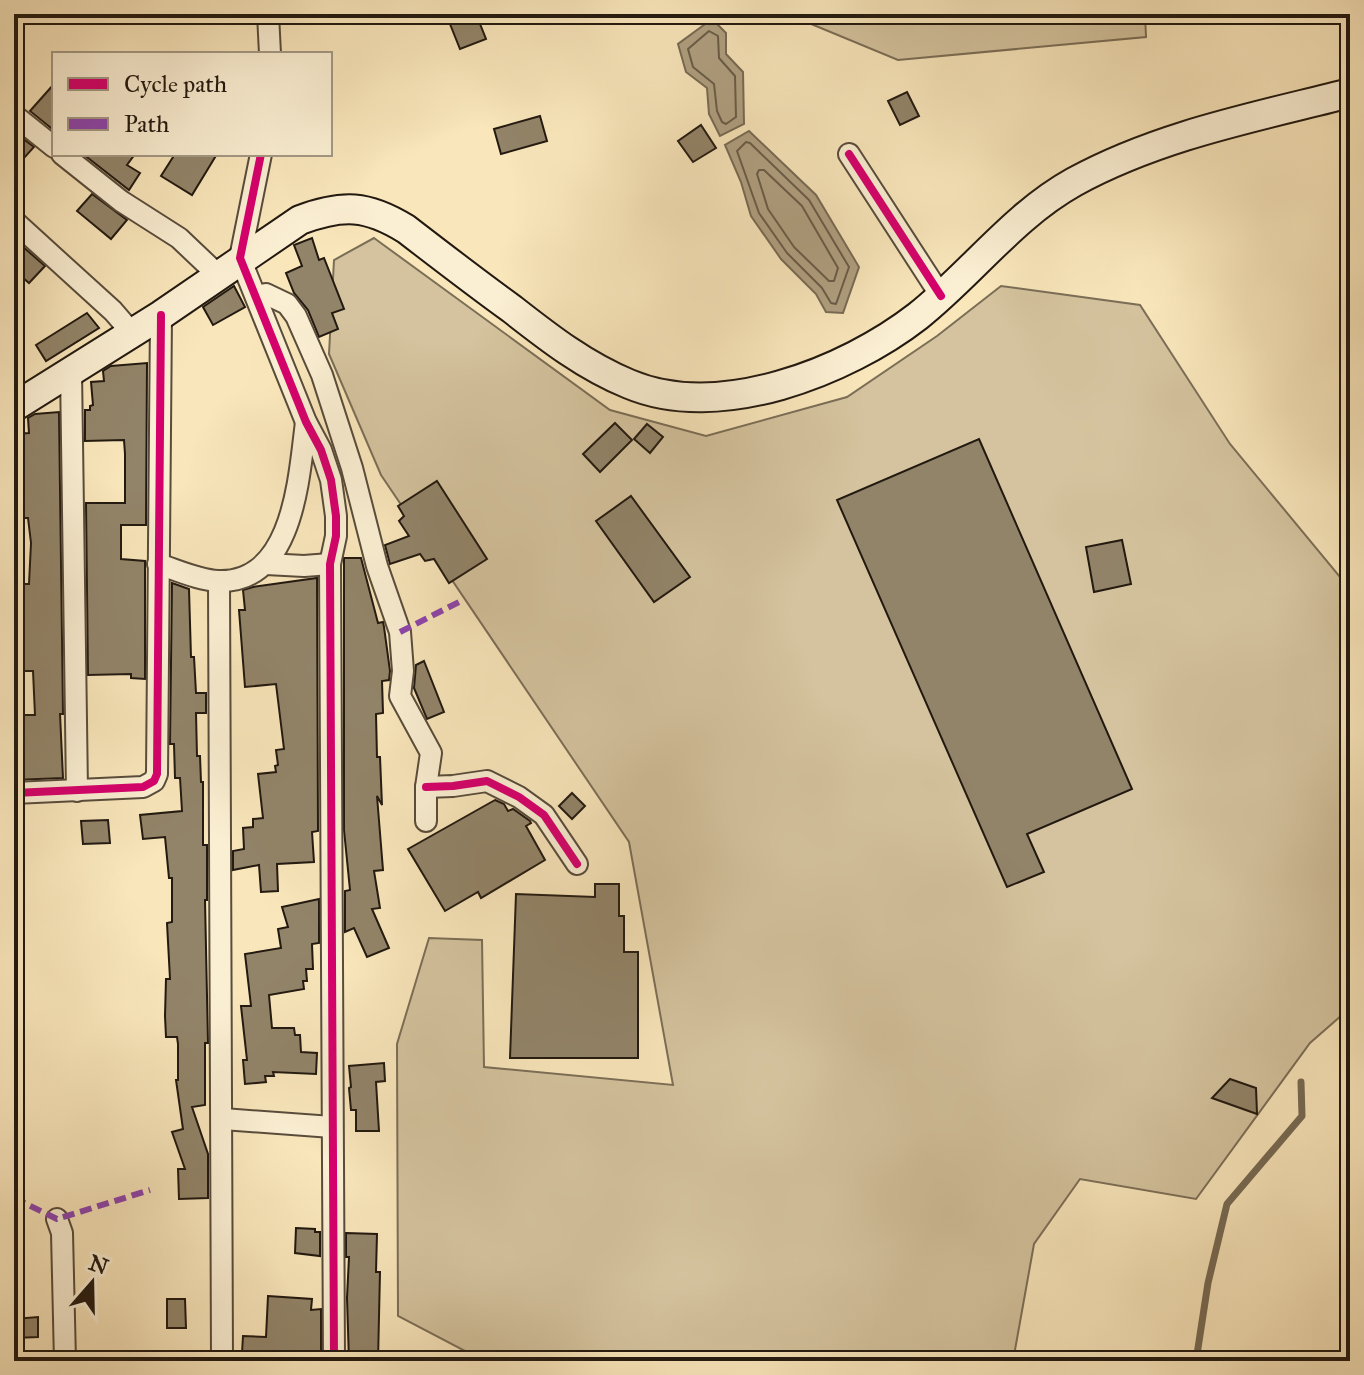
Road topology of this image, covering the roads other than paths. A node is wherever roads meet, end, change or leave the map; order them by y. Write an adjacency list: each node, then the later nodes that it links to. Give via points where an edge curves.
1 (268, 14): 2 (street)
2 (270, 52)
3 (1350, 93): 12 (main road, via 1200,131 1136,152 1073,183 1034,208)
4 (14, 115): 5 (street)
5 (52, 145)
6 (849, 154): 12 (street)
7 (65, 156): 10 (street, via 121,201)
8 (260, 156): 10 (street)
9 (14, 221): 14 (street)
10 (229, 266): 11 (street); 12 (main road, via 300,220 347,208 368,210 406,229 603,372 645,390 688,397 759,390 824,369 882,342); 13 (main road)
11 (256, 296): 17 (street); 22 (street, via 266,294 287,304 322,375 400,632 400,696 431,753)
12 (941, 296)
13 (161, 315): 14 (main road); 18 (street)
14 (132, 333): 15 (main road)
15 (71, 371): 16 (main road); 23 (street)
16 (14, 407)
17 (306, 422): 19 (street, via 287,523); 20 (street, via 331,480 336,536)
18 (158, 564): 21 (street); 23 (street, via 157,774 143,787)
19 (266, 564): 20 (street); 21 (street)
20 (330, 564): 28 (street)
21 (219, 581): 27 (street)
22 (426, 787): 25 (street); 26 (street, via 487,781 519,797 544,815)
23 (77, 791): 24 (street)
24 (14, 793)
25 (426, 821)
26 (577, 864)
27 (223, 1119): 28 (street); 31 (street)
28 (332, 1127): 32 (street)
29 (57, 1219): 30 (street, via 62,1233)
30 (65, 1361)
31 (222, 1361)
32 (334, 1361)

